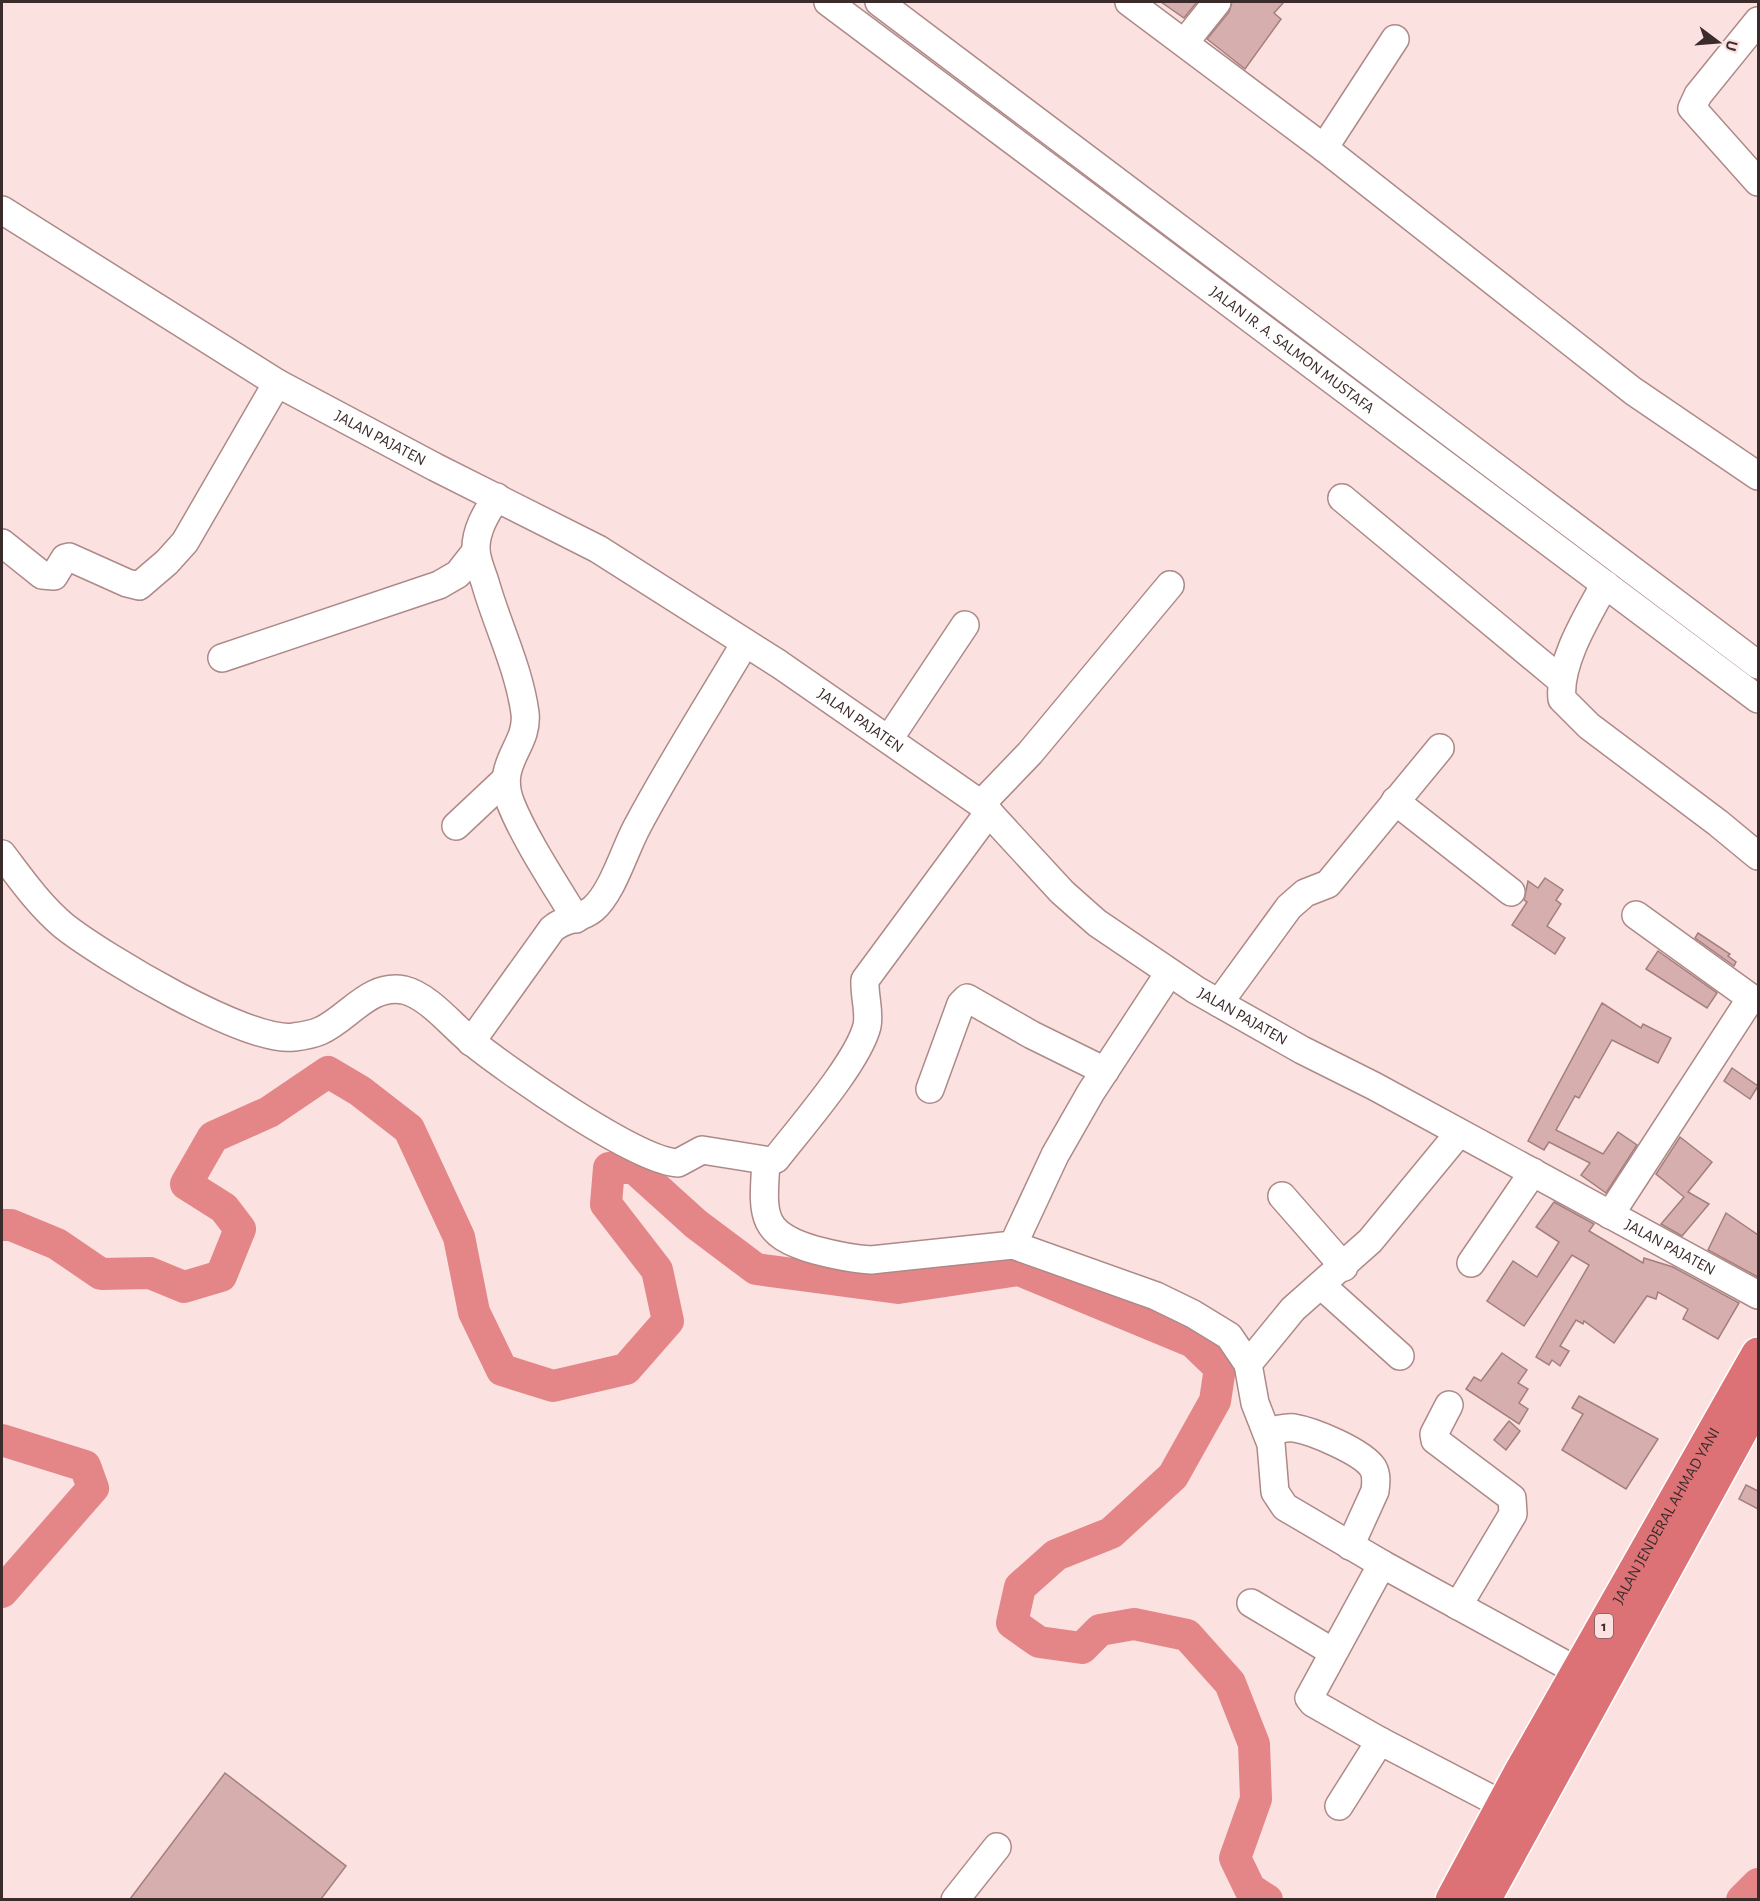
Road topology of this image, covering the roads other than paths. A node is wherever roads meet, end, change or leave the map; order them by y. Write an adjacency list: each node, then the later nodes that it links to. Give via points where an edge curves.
1 (828, 2): 17 (street, JALAN IR. A. SALMON MUSTAFA)
2 (879, 2): 22 (street, JALAN IR. A. SALMON MUSTAFA)
3 (1129, 2): 7 (street)
4 (1217, 2): 7 (street)
5 (1758, 21): 9 (street, via 1698,95 1692,108)
6 (1395, 39): 8 (street)
7 (1185, 42): 8 (street)
8 (1324, 148): 12 (street, via 1633,392)
9 (1758, 182)
10 (5, 218): 11 (street, JALAN PAJATEN)
11 (277, 383): 13 (street, JALAN PAJATEN); 15 (street, via 185,542 146,582 134,586 69,557 55,574 47,576)
12 (1758, 476)
13 (497, 497): 16 (street, via 480,528); 20 (street, JALAN PAJATEN, via 608,554)
14 (1342, 498): 23 (street)
15 (2, 543)
16 (476, 551): 21 (street, via 458,574 438,585); 27 (street, via 525,714 524,729 509,760)
17 (1605, 584): 23 (street); 24 (street, JALAN IR. A. SALMON MUSTAFA)
18 (1170, 585): 29 (street)
19 (965, 625): 25 (street)
20 (763, 654): 25 (street, JALAN PAJATEN); 35 (street, via 636,827 615,875 593,909)
21 (222, 658)
22 (1758, 665)
23 (1561, 680): 32 (street, via 1562,699 1589,726)
24 (1758, 699)
25 (888, 740): 29 (street, JALAN PAJATEN)
26 (1440, 748): 28 (street)
27 (505, 780): 30 (street); 35 (street, via 510,803)
28 (1395, 801): 33 (street); 38 (street, via 1328,884 1305,893 1289,907)
29 (985, 808): 36 (street, JALAN PAJATEN, via 1062,892 1105,929); 43 (street, via 865,980 867,1023 861,1043 776,1159)
30 (456, 826)
31 (2, 854): 39 (street, via 42,906 89,945 133,973 242,1025 273,1037 321,1031 378,992 403,990 421,998)
32 (1758, 856)
33 (1511, 892)
34 (1636, 915): 37 (street)
35 (576, 919): 39 (street, via 561,921 552,929)
36 (1169, 973): 38 (street, JALAN PAJATEN); 40 (street)
37 (1755, 993): 46 (street)
38 (1220, 1003): 42 (street, JALAN PAJATEN)
39 (471, 1042): 43 (street, via 645,1154 678,1163 711,1152)
40 (1105, 1071): 41 (street, via 967,998 961,1004); 47 (street, via 1055,1155)
41 (930, 1089)
42 (1459, 1133): 44 (street, JALAN PAJATEN); 49 (street, via 1395,1213)
43 (766, 1161): 47 (street, via 767,1216 777,1234 795,1244 853,1260)
44 (1533, 1172): 46 (street, JALAN PAJATEN); 48 (street)
45 (1282, 1196): 49 (street)
46 (1610, 1215): 51 (street, JALAN PAJATEN)
47 (1013, 1245): 54 (street, via 1156,1296 1193,1314 1229,1336)
48 (1472, 1263)
49 (1344, 1267): 50 (street)
50 (1321, 1286): 53 (street); 54 (street, via 1293,1309)
51 (1758, 1295)
52 (1758, 1354): 64 (highway, JALAN JENDERAL AHMAD YANI / 1)
53 (1400, 1356)
54 (1248, 1364): 57 (street, via 1255,1403)
55 (1758, 1400): 58 (highway, JALAN JENDERAL AHMAD YANI / 1)
56 (1449, 1405): 62 (street, via 1434,1434 1435,1440 1512,1498 1514,1506 1513,1514)
57 (1267, 1433): 59 (street, via 1277,1498 1285,1507); 59 (street, via 1292,1428 1306,1431 1347,1449 1372,1467 1375,1491)
58 (1750, 1434): 71 (highway, JALAN JENDERAL AHMAD YANI / 1)
59 (1350, 1546): 60 (street)
60 (1382, 1564): 62 (street); 63 (street)
61 (1251, 1603): 63 (street)
62 (1458, 1606): 64 (street)
63 (1333, 1652): 65 (street, via 1309,1698)
64 (1579, 1672): 66 (highway, JALAN JENDERAL AHMAD YANI / 1)
65 (1380, 1741): 66 (street); 67 (street)
66 (1503, 1805): 70 (highway, JALAN JENDERAL AHMAD YANI / 1)
67 (1340, 1806)
68 (997, 1847): 69 (street)
69 (955, 1899)
70 (1452, 1899)
71 (1484, 1899)

